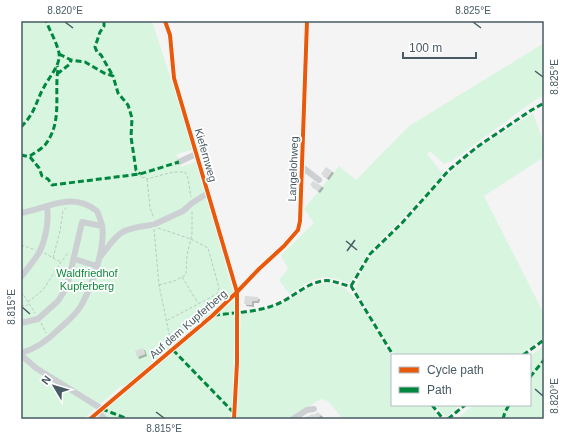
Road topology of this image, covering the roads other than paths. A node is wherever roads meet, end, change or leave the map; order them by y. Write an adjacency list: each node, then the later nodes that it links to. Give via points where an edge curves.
1 (165, 21): 3 (street, Kiefernweg, via 170,35 174,78)
2 (307, 21): 5 (street, Langelohweg)
3 (196, 154): 4 (street); 7 (street, Kiefernweg)
4 (179, 162)
5 (302, 167): 6 (street); 15 (street, Langelohweg, via 298,230)
6 (319, 180)
7 (208, 193): 11 (street, via 183,211 153,224 124,230); 15 (street, Kiefernweg)
8 (47, 207): 9 (street); 10 (street, via 60,202 83,202 97,211); 14 (street, via 48,215 40,251)
9 (21, 213)
10 (102, 226): 11 (street); 12 (street, via 82,222)
11 (101, 256): 13 (street)
12 (74, 259): 13 (street); 16 (street, via 67,287 58,301)
13 (96, 266): 17 (street, via 81,306 49,338 31,351)
14 (21, 277)
15 (237, 292): 19 (street, Auf dem Kupferberg); 22 (street, Auf dem Kupferberg)
16 (21, 323)
17 (21, 354): 19 (street, via 36,368)
18 (314, 409): 23 (street, via 307,410)
19 (100, 410): 20 (street, Auf dem Kupferberg); 21 (street)
20 (90, 419)
21 (104, 419)
22 (234, 419)
23 (293, 419)

